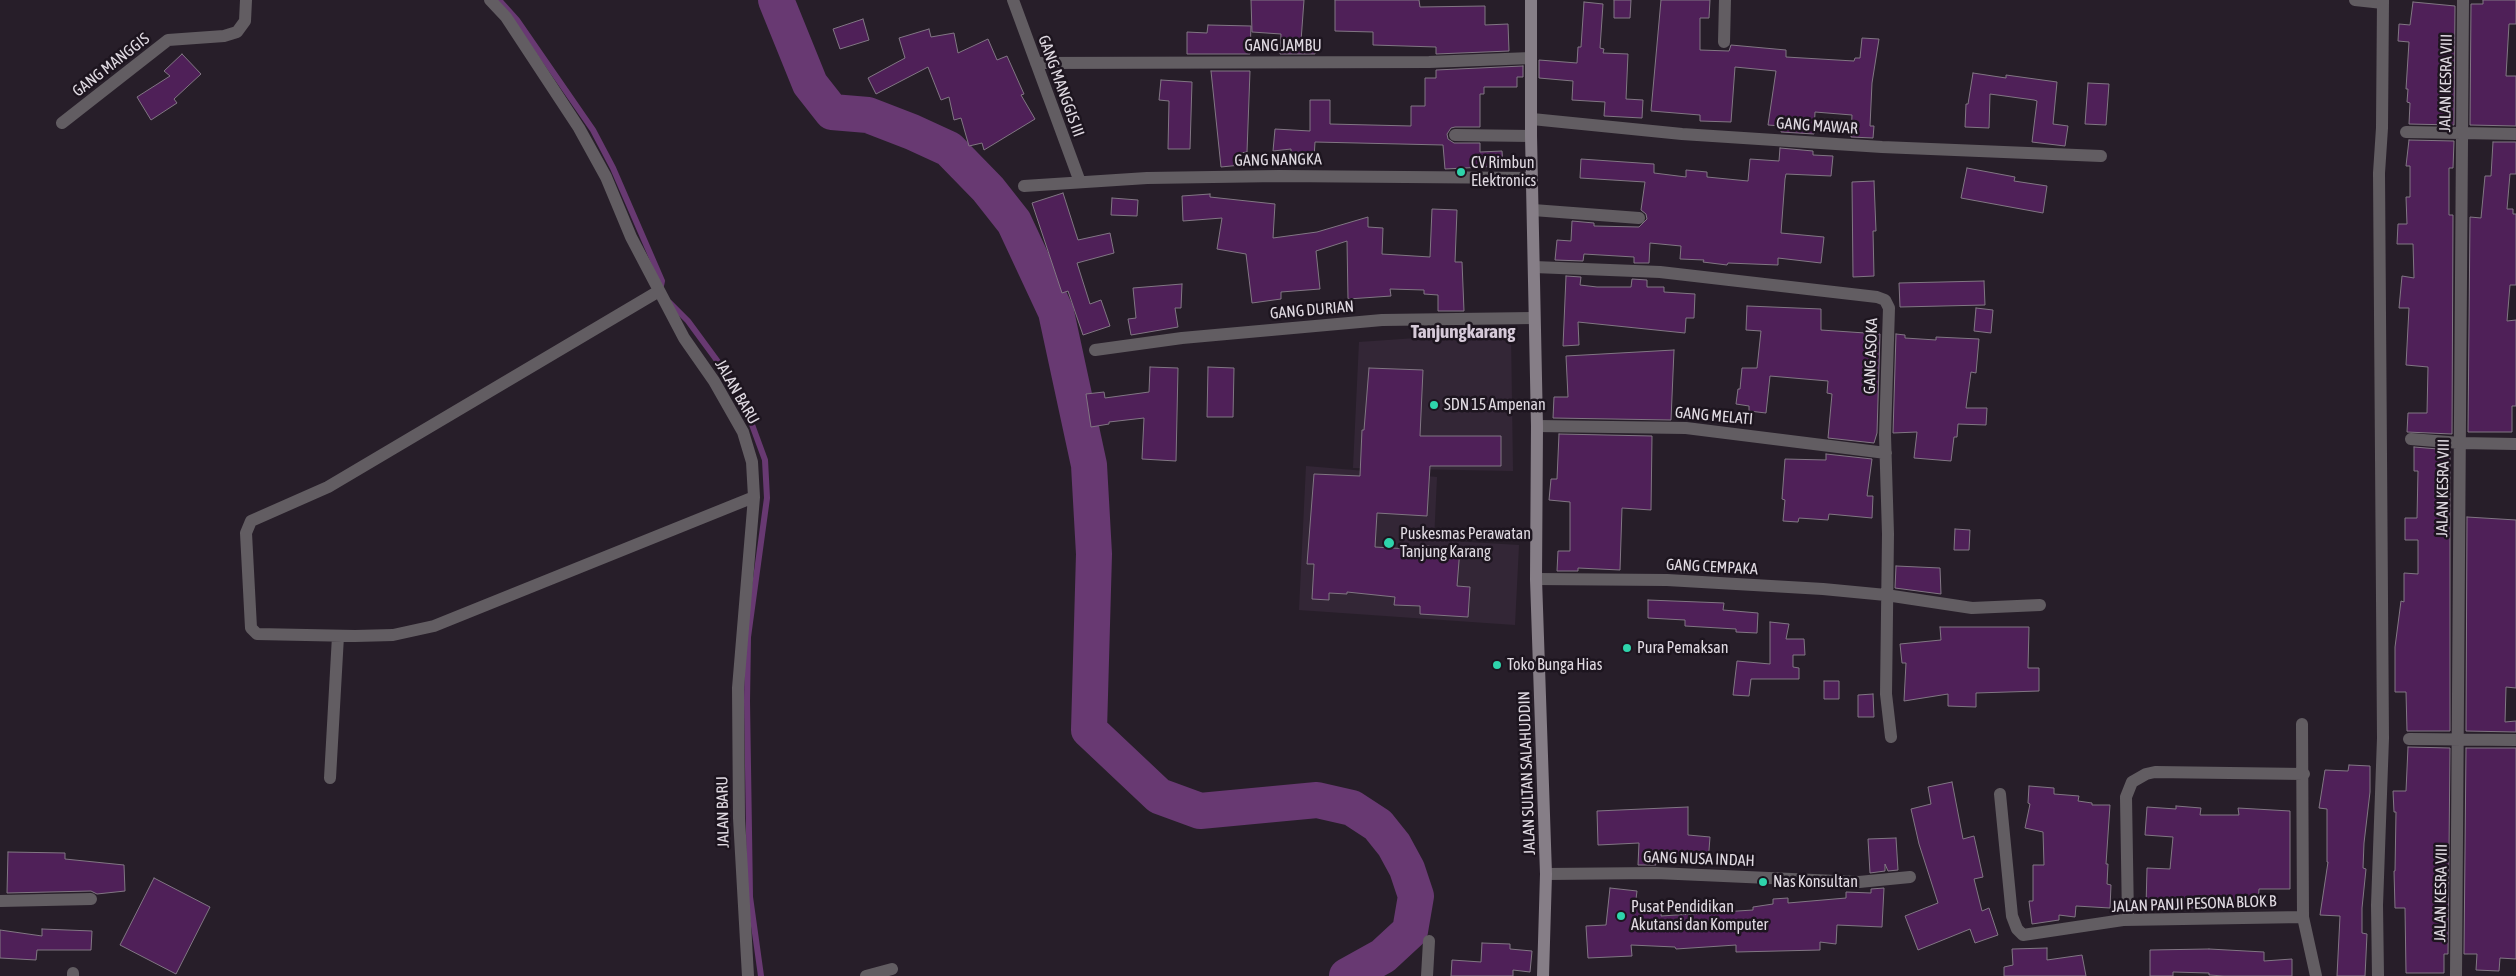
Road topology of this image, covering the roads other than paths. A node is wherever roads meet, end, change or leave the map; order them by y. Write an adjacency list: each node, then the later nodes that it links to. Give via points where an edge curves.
1 (246, 0): 13 (street, GANG MANGGIS, via 245,21 237,32 168,40)
2 (490, 0): 26 (street, JALAN BARU, via 506,17 579,128 606,177 631,237)
3 (1013, 0): 11 (street, GANG MANGGIS III)
4 (1531, 0): 10 (main road, JALAN SULTAN SALAHUDDIN)
5 (1725, 0): 9 (street)
6 (2355, 0): 8 (street)
7 (2463, 0): 15 (street, JALAN KESRA VIII)
8 (2383, 2): 60 (street, via 2379,173 2383,738)
9 (1724, 42)
10 (1531, 58): 11 (street, GANG JAMBU, via 1420,62); 12 (main road, JALAN SULTAN SALAHUDDIN)
11 (1036, 63): 21 (street, GANG MANGGIS III)
12 (1532, 119): 18 (main road, JALAN SULTAN SALAHUDDIN); 19 (street, GANG MAWAR, via 1682,134)
13 (62, 123)
14 (2406, 132): 15 (street)
15 (2461, 133): 16 (street); 31 (street, JALAN KESRA VIII)
16 (2516, 134)
17 (1455, 135): 18 (street)
18 (1531, 136): 20 (main road, JALAN SULTAN SALAHUDDIN)
19 (2100, 156)
20 (1532, 178): 21 (street, GANG NANGKA, via 1349,175); 23 (main road, JALAN SULTAN SALAHUDDIN)
21 (1080, 182): 22 (street, GANG NANGKA)
22 (1024, 186)
23 (1532, 210): 24 (street); 25 (main road, JALAN SULTAN SALAHUDDIN)
24 (1639, 218)
25 (1534, 267): 27 (main road, JALAN SULTAN SALAHUDDIN); 33 (street, GANG ASOKA, via 1660,272 1885,300 1889,308)
26 (659, 291): 34 (street, JALAN BARU, via 684,338 714,381 743,432 752,462); 38 (street, via 328,488 249,523 246,533 248,619 253,631 277,636)
27 (1533, 318): 28 (street, GANG DURIAN, via 1382,320 1182,338); 29 (main road, JALAN SULTAN SALAHUDDIN)
28 (1095, 350)
29 (1537, 426): 33 (street, GANG MELATI, via 1686,428); 35 (main road, JALAN SULTAN SALAHUDDIN)
30 (2411, 439): 31 (street)
31 (2460, 443): 32 (street); 42 (street, JALAN KESRA VIII)
32 (2516, 444)
33 (1886, 453): 36 (street, GANG ASOKA)
34 (754, 496): 38 (street, via 434,626 393,636); 55 (street, JALAN BARU, via 738,688 740,836)
35 (1536, 579): 36 (street, GANG CEMPAKA, via 1667,580); 47 (main road, JALAN SULTAN SALAHUDDIN)
36 (1886, 595): 37 (street, GANG CEMPAKA, via 1972,608); 40 (street, GANG ASOKA, via 1886,694)
37 (2040, 606)
38 (338, 636): 45 (street)
39 (2302, 724): 44 (street)
40 (1891, 737)
41 (2409, 739): 42 (street)
42 (2459, 740): 43 (street); 61 (street, JALAN KESRA VIII)
43 (2516, 740)
44 (2304, 774): 51 (street); 52 (street, via 2155,772 2129,786 2126,797)
45 (330, 778)
46 (2000, 794): 52 (street, JALAN PANJI PESONA BLOK B, via 2012,916 2023,935)
47 (1546, 874): 48 (street, GANG NUSA INDAH, via 1656,873 1859,882); 58 (main road, JALAN SULTAN SALAHUDDIN)
48 (1910, 876)
49 (91, 899): 50 (street)
50 (0, 901)
51 (2303, 917): 52 (street, JALAN PANJI PESONA BLOK B); 59 (street)
52 (2128, 919)
53 (1429, 941): 57 (street)
54 (892, 968): 56 (street)
55 (748, 976)
56 (866, 976)
57 (1427, 976)
58 (1543, 976)
59 (2316, 976)
60 (2378, 976)
61 (2456, 976)

